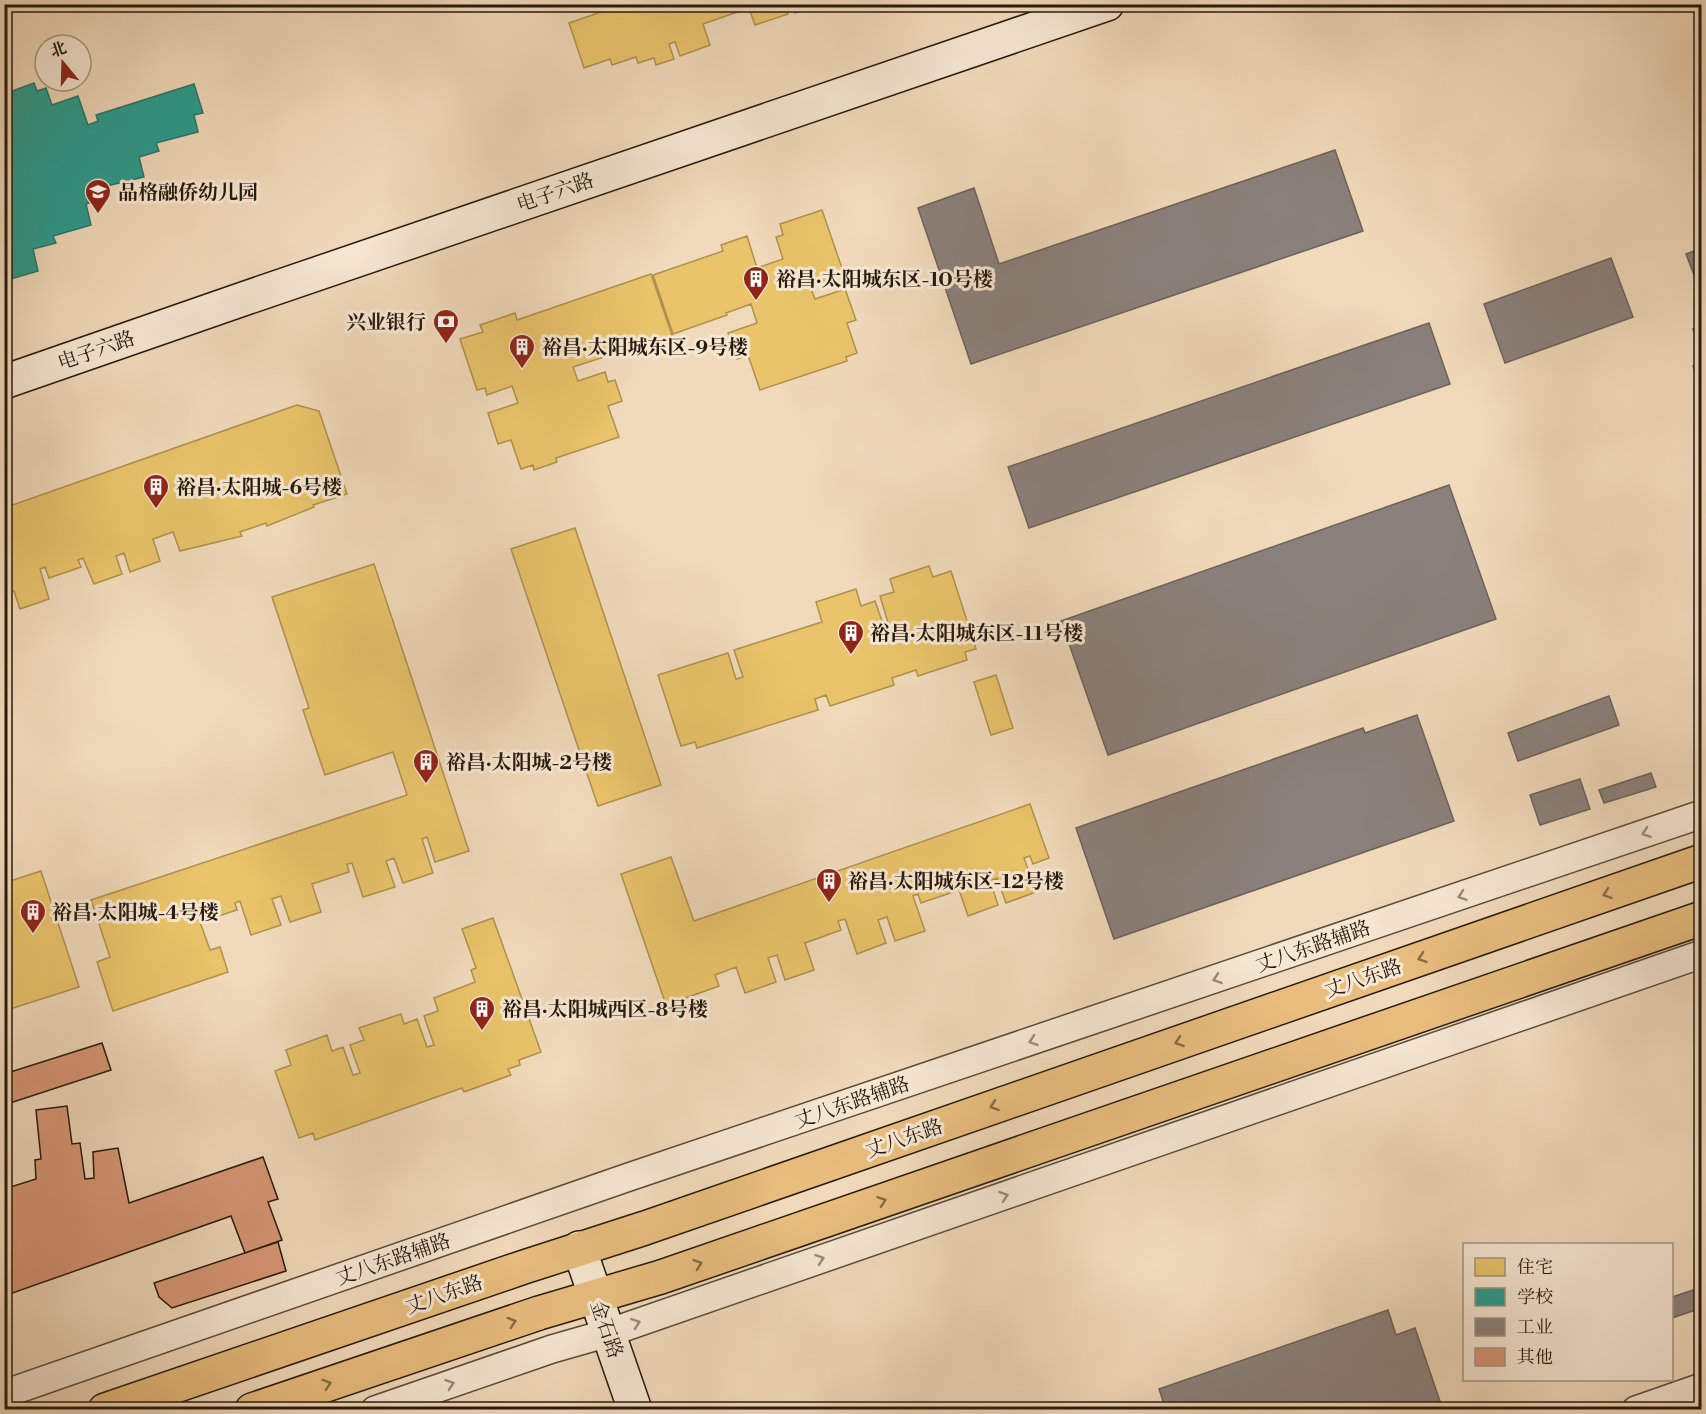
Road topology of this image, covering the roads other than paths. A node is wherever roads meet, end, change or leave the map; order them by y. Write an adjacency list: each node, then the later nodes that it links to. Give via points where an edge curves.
1 (1107, 4): 2 (street, 电子六路)
2 (4, 382)
3 (1701, 814): 11 (street, 丈八东路辅路, one-way to 11, via 626,1178)
4 (1701, 861): 7 (main road, 丈八东路, one-way to 7)
5 (1701, 918): 8 (main road, one-way to 5)
6 (1701, 954): 9 (street, one-way to 6)
7 (579, 1248): 8 (street, 金石路); 12 (main road, 丈八东路)
8 (596, 1297): 9 (street, 金石路); 13 (main road, one-way to 8)
9 (609, 1333): 14 (street, one-way to 9); 15 (street, 金石路)
10 (1701, 1387): 16 (street)
11 (4, 1394)
12 (105, 1410)
13 (252, 1410)
14 (375, 1410)
15 (635, 1410)
16 (1636, 1410)

